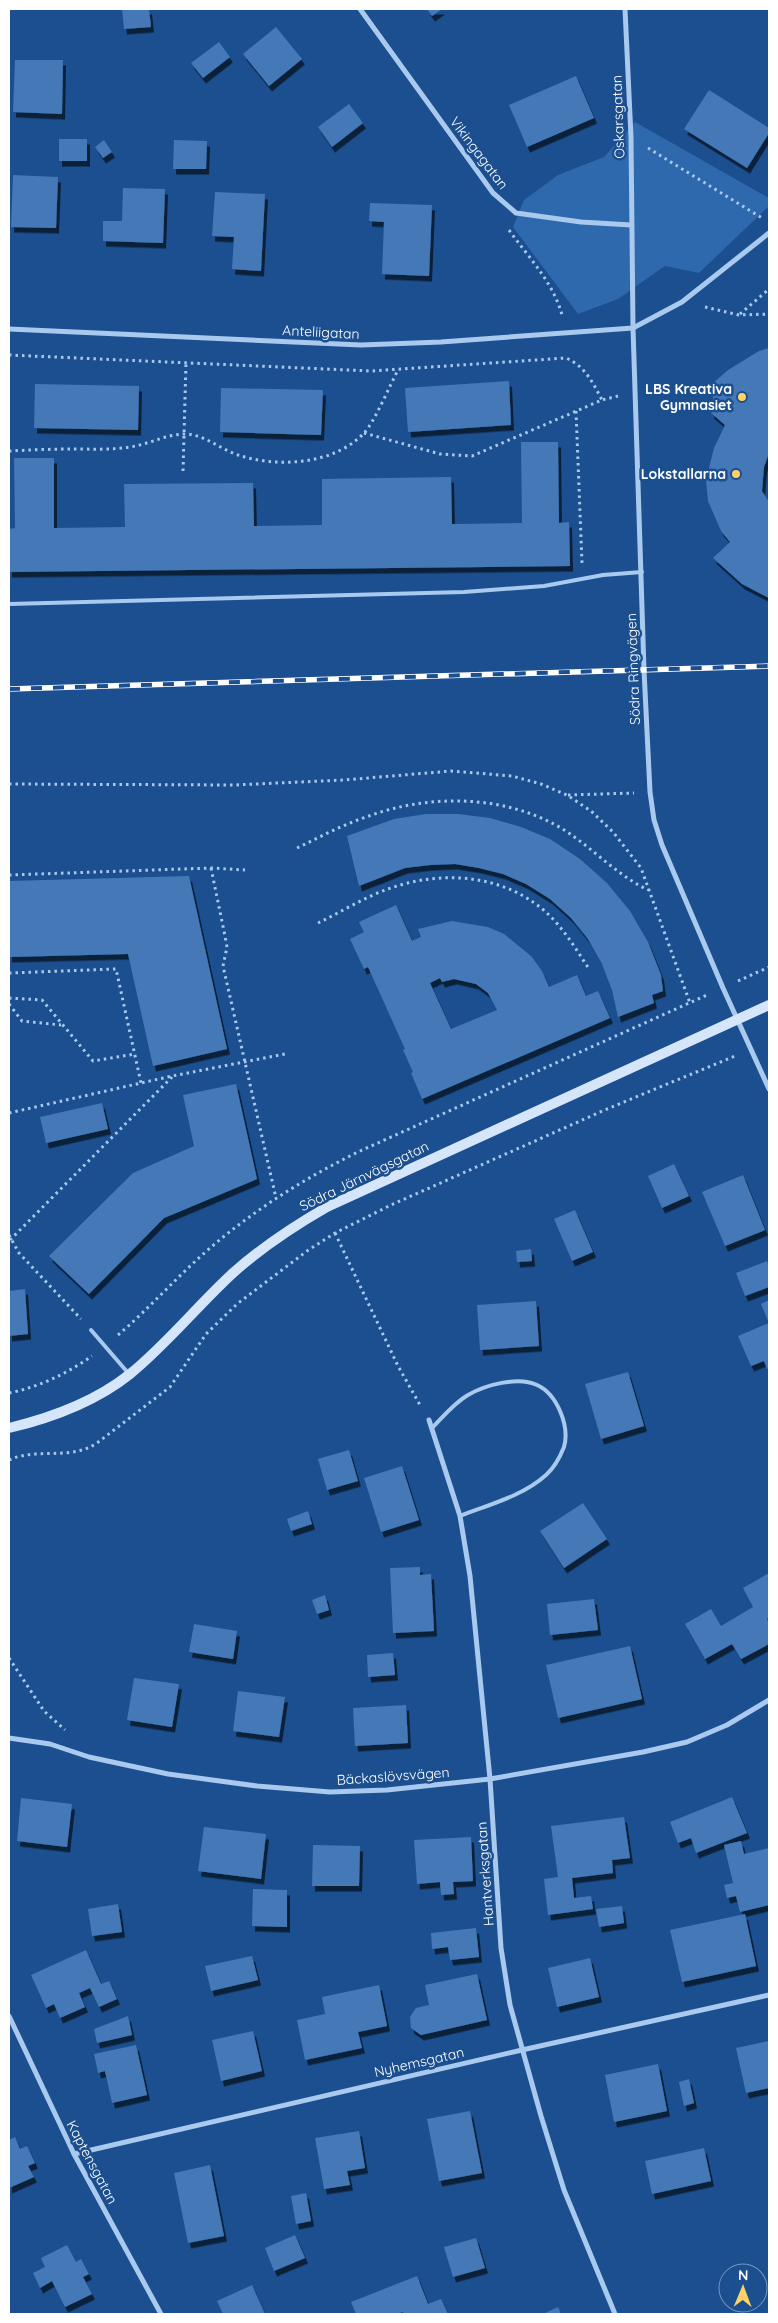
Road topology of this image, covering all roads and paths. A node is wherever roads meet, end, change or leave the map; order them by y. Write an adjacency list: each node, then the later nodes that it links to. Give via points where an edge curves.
1 (360, 9): 5 (street, Vikingagatan, via 493,193 516,213)
2 (624, 9): 3 (street, Oskarsgatan)
3 (631, 137): 4 (path); 5 (street, Oskarsgatan)
4 (769, 222)
5 (631, 225): 12 (street, Södra Ringvägen)
6 (506, 226): 14 (path, via 554,292)
7 (769, 234): 9 (street)
8 (769, 289): 11 (path)
9 (682, 302): 11 (path); 12 (street)
10 (769, 314): 11 (path)
11 (739, 315)
12 (633, 328): 14 (street, Anteliigatan); 19 (street, Södra Ringvägen)
13 (9, 329): 14 (street, Anteliigatan, via 361,345)
14 (567, 334): 16 (path)
15 (9, 356): 17 (path)
16 (566, 358): 18 (path); 20 (path, via 581,367)
17 (186, 363): 18 (path, via 371,371); 23 (path)
18 (398, 369): 22 (path)
19 (635, 395): 20 (path); 26 (street, Södra Ringvägen)
20 (602, 400): 21 (path)
21 (576, 411): 22 (path, via 472,456 440,454); 27 (path)
22 (364, 433): 23 (path, via 347,447 325,456 280,462 239,455 202,437)
23 (183, 434): 24 (path, via 131,447); 25 (path)
24 (9, 451)
25 (183, 471)
26 (642, 572): 27 (lane); 30 (street, Södra Ringvägen)
27 (583, 579): 28 (lane, via 544,586 464,592)
28 (9, 604)
29 (9, 784): 31 (path, via 234,785 450,771 512,776)
30 (650, 792): 31 (path); 44 (street, Södra Ringvägen, via 662,845)
31 (567, 795): 36 (path, via 591,811 613,832 641,868)
32 (297, 848): 36 (path, via 366,817 400,806 431,802 484,803 519,810 560,828 625,877)
33 (211, 868): 34 (path); 35 (path); 49 (path, via 226,936 222,966)
34 (245, 870)
35 (9, 875)
36 (648, 890): 41 (path)
37 (318, 923): 38 (path, via 391,888 414,881 473,878 508,889 534,903 565,933)
38 (589, 969)
39 (9, 973): 47 (path, via 116,969)
40 (9, 998): 45 (path, via 42,1000)
41 (690, 1003)
42 (9, 1004): 45 (path, via 22,1021)
43 (769, 1005): 44 (street, Södra Järnvägsgatan)
44 (738, 1020): 46 (street, Södra Ringvägen); 59 (street, Södra Järnvägsgatan, via 381,1181 299,1224 265,1246 233,1273)
45 (61, 1024): 47 (path, via 93,1061)
46 (752, 1048): 52 (street, Södra Ringvägen); 55 (path, via 607,1109)
47 (135, 1054): 51 (path)
48 (285, 1054): 49 (path)
49 (244, 1062): 50 (path); 54 (path)
50 (172, 1076): 51 (path); 57 (path)
51 (141, 1083): 53 (path)
52 (769, 1089)
53 (9, 1113)
54 (276, 1198)
55 (335, 1233): 60 (path, via 398,1366); 63 (path, via 237,1304 206,1334 170,1387 98,1443 87,1450 31,1454)
56 (9, 1235): 57 (path)
57 (10, 1240): 58 (path)
58 (91, 1330): 59 (lane)
59 (130, 1374): 61 (street, Södra Järnvägsgatan, via 71,1408 39,1421)
60 (428, 1420): 62 (street, Hantverksgatan)
61 (9, 1428)
62 (431, 1428): 64 (street, Hantverksgatan); 64 (lane, via 466,1395 505,1382 536,1384 548,1391 563,1422 564,1446 545,1476 524,1490)
63 (9, 1460)
64 (460, 1516): 69 (street, Hantverksgatan, via 470,1576)
65 (9, 1658): 67 (path, via 44,1711)
66 (769, 1700): 69 (street, Bäckaslövsvägen, via 727,1725 687,1742)
67 (66, 1732)
68 (9, 1738): 69 (street, Bäckaslövsvägen, via 50,1744 89,1757 168,1774 302,1790 387,1790)
69 (490, 1779): 72 (street, Hantverksgatan, via 501,1948 510,2005)
70 (769, 1995): 72 (street, Nyhemsgatan)
71 (9, 2016): 73 (street, Kaptensgatan)
72 (522, 2050): 73 (street, Nyhemsgatan); 75 (street, Hantverksgatan, via 564,2190)
73 (74, 2154): 74 (street, Kaptensgatan)
74 (162, 2314)
75 (615, 2314)

